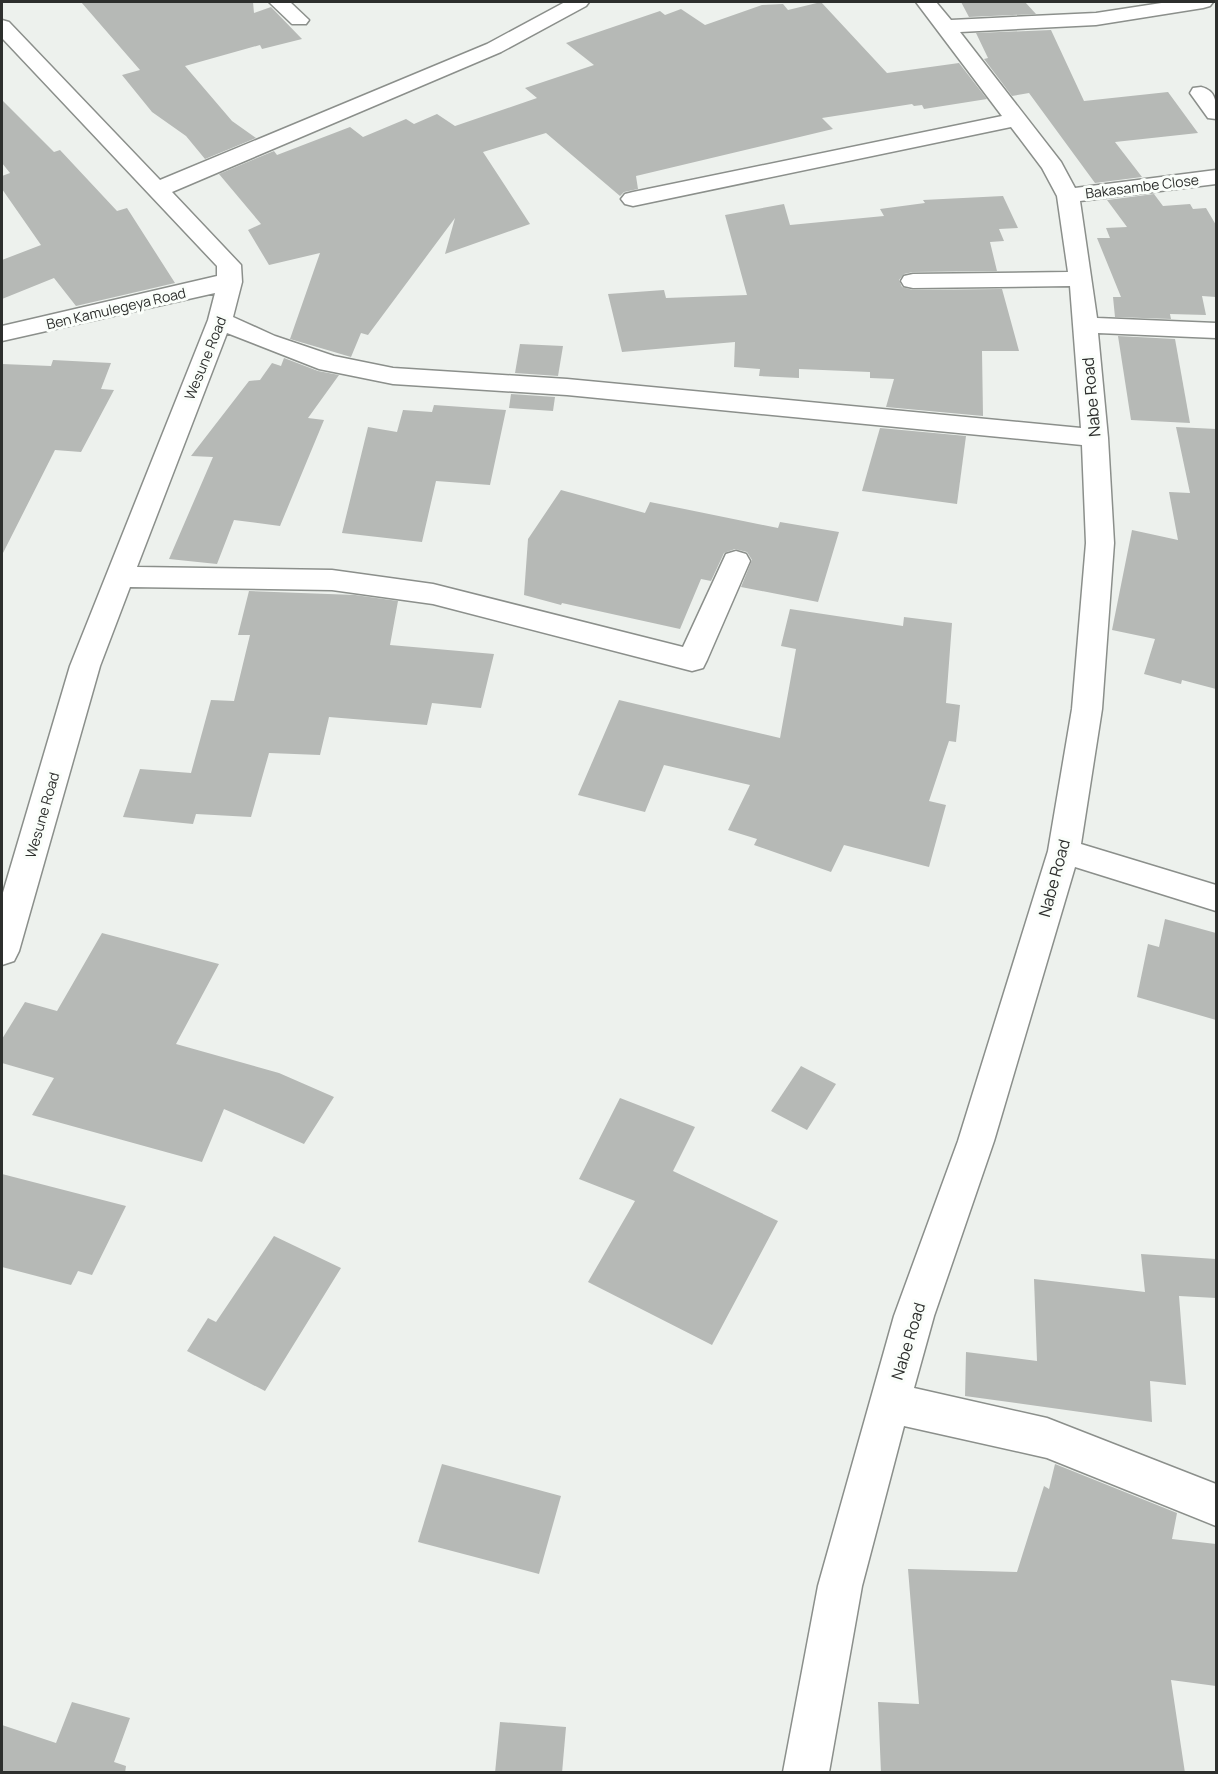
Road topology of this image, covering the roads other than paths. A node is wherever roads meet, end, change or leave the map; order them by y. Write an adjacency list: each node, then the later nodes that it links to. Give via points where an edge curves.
1 (279, 2): 5 (street)
2 (579, 2): 11 (street, via 494,48)
3 (1203, 2): 4 (street, via 1096,19)
4 (935, 14): 9 (street, Nabe Road)
5 (299, 20)
6 (2, 26): 11 (street)
7 (1201, 93): 8 (street)
8 (1216, 112)
9 (1017, 119): 12 (street, Nabe Road, via 1053,167); 13 (street)
10 (1216, 177): 12 (street, Bakasambe Close)
11 (157, 190): 16 (street, via 229,265)
12 (1068, 196): 14 (street, Nabe Road)
13 (633, 199)
14 (1080, 279): 15 (street); 18 (street, Nabe Road)
15 (913, 281)
16 (230, 282): 17 (street, Wesune Road); 20 (street, Ben Kamulegeya Road)
17 (221, 321): 21 (street, via 328,363 393,376 567,387); 23 (street, Wesune Road)
18 (1085, 325): 19 (street); 21 (street, Nabe Road)
19 (1216, 330)
20 (2, 333)
21 (1095, 438): 24 (street, Nabe Road, via 1100,543 1087,708)
22 (736, 561): 23 (street, via 692,660 433,594 332,580)
23 (120, 577): 26 (street, Wesune Road, via 86,666)
24 (1064, 851): 25 (street); 27 (street, Nabe Road, via 976,1142 914,1316)
25 (1216, 898)
26 (2, 951)
27 (890, 1403): 28 (street, via 1047,1438); 29 (street, Nabe Road, via 840,1586)
28 (1216, 1505)
29 (806, 1773)

